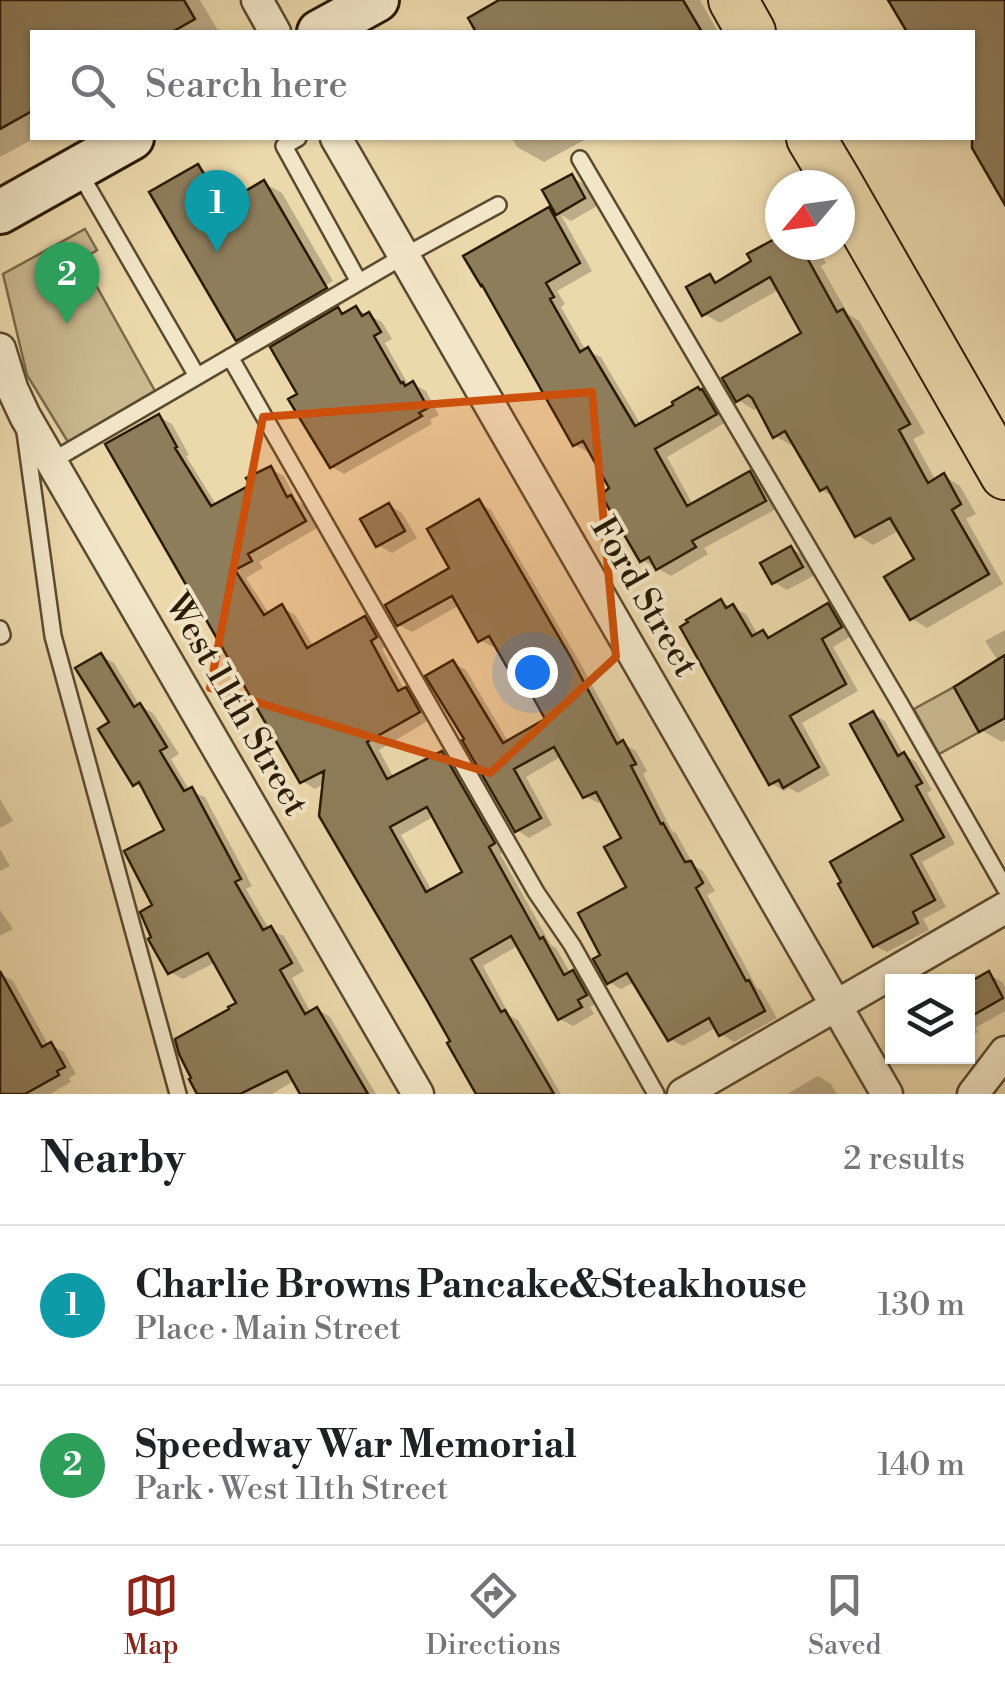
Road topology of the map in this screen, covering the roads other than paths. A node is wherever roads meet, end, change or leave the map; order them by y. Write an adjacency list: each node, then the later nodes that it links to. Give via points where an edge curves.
1 (257, 0): 4 (street)
2 (377, 0): 5 (street)
3 (733, 0): 6 (main road)
4 (275, 30)
5 (323, 30)
6 (751, 30)
7 (128, 140): 12 (street)
8 (294, 140): 18 (lane, via 284,146)
9 (337, 140): 17 (street, Ford Street)
10 (813, 140): 13 (main road)
11 (580, 159): 25 (lane)
12 (77, 168): 15 (street); 21 (lane)
13 (830, 170)
14 (498, 205): 17 (lane)
15 (0, 212)
16 (855, 214): 24 (main road)
17 (404, 256): 18 (lane); 27 (street, Ford Street)
18 (358, 282): 19 (lane)
19 (230, 357): 21 (lane); 31 (lane)
20 (3, 368): 22 (street, West 11th Street)
21 (197, 376): 23 (lane)
22 (22, 408): 23 (street, West 11th Street); 29 (lane, via 53,636)
23 (52, 461): 30 (street, West 11th Street)
24 (1005, 475)
25 (1005, 888)
26 (1005, 908): 27 (street)
27 (836, 1006): 32 (street); 33 (street, Ford Street)
28 (1005, 1052): 34 (street)
29 (178, 1094)
30 (418, 1094)
31 (656, 1094)
32 (683, 1094)
33 (887, 1094)
34 (973, 1094)

